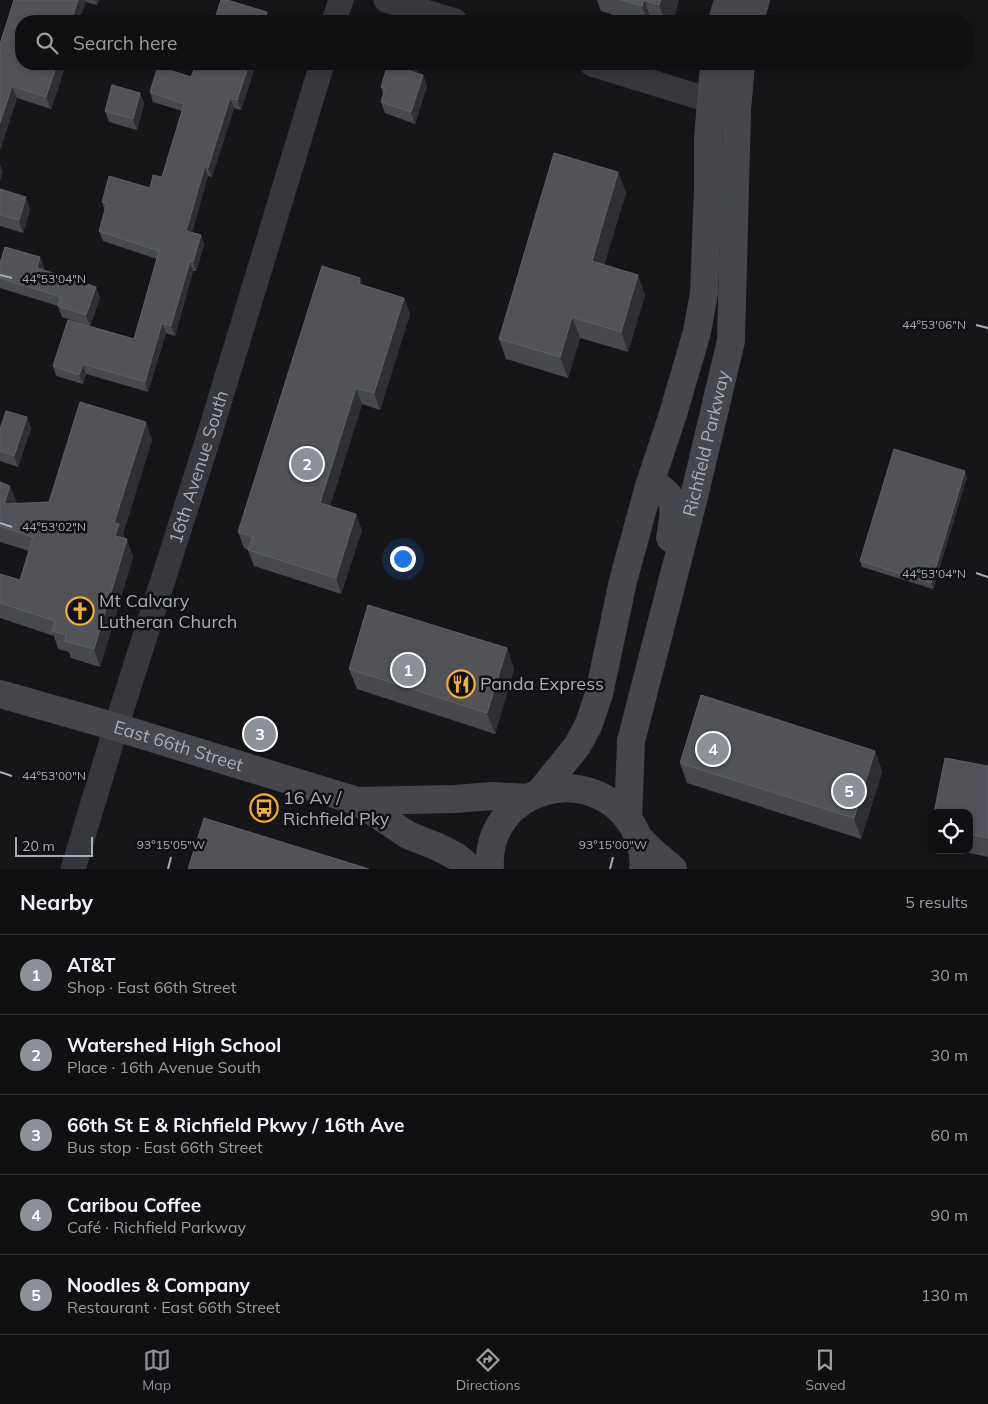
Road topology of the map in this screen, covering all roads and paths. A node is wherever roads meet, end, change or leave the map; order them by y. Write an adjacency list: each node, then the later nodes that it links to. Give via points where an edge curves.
1 (341, 0): 5 (street)
2 (386, 0): 6 (street)
3 (728, 0): 7 (street)
4 (756, 0): 8 (street)
5 (336, 15)
6 (435, 15)
7 (724, 15)
8 (752, 15)
9 (320, 70): 17 (street, 16th Avenue South)
10 (612, 70): 13 (street)
11 (713, 70): 13 (street, Richfield Parkway)
12 (739, 70): 15 (street, Richfield Parkway, via 731,341)
13 (710, 100): 14 (street, Richfield Parkway, via 704,293 697,332)
14 (651, 481): 15 (street, via 666,491 673,502); 18 (street, Richfield Parkway, via 622,581 599,694 588,726 577,746)
15 (658, 634): 20 (street, Richfield Parkway, via 631,741)
16 (0, 694): 17 (street, East 66th Street)
17 (116, 727): 19 (street, East 66th Street); 21 (street, 16th Avenue South)
18 (534, 795): 19 (street, East 66th Street); 20 (street, East 66th Street, via 564,788 588,791 610,801); 23 (street, Richfield Parkway, via 509,813 495,834 489,858)
19 (357, 801): 22 (street, East 66th Street, via 408,835 457,857)
20 (633, 828): 24 (street, Richfield Parkway); 25 (street)
21 (74, 869)
22 (471, 869)
23 (490, 869)
24 (643, 869)
25 (673, 869)

